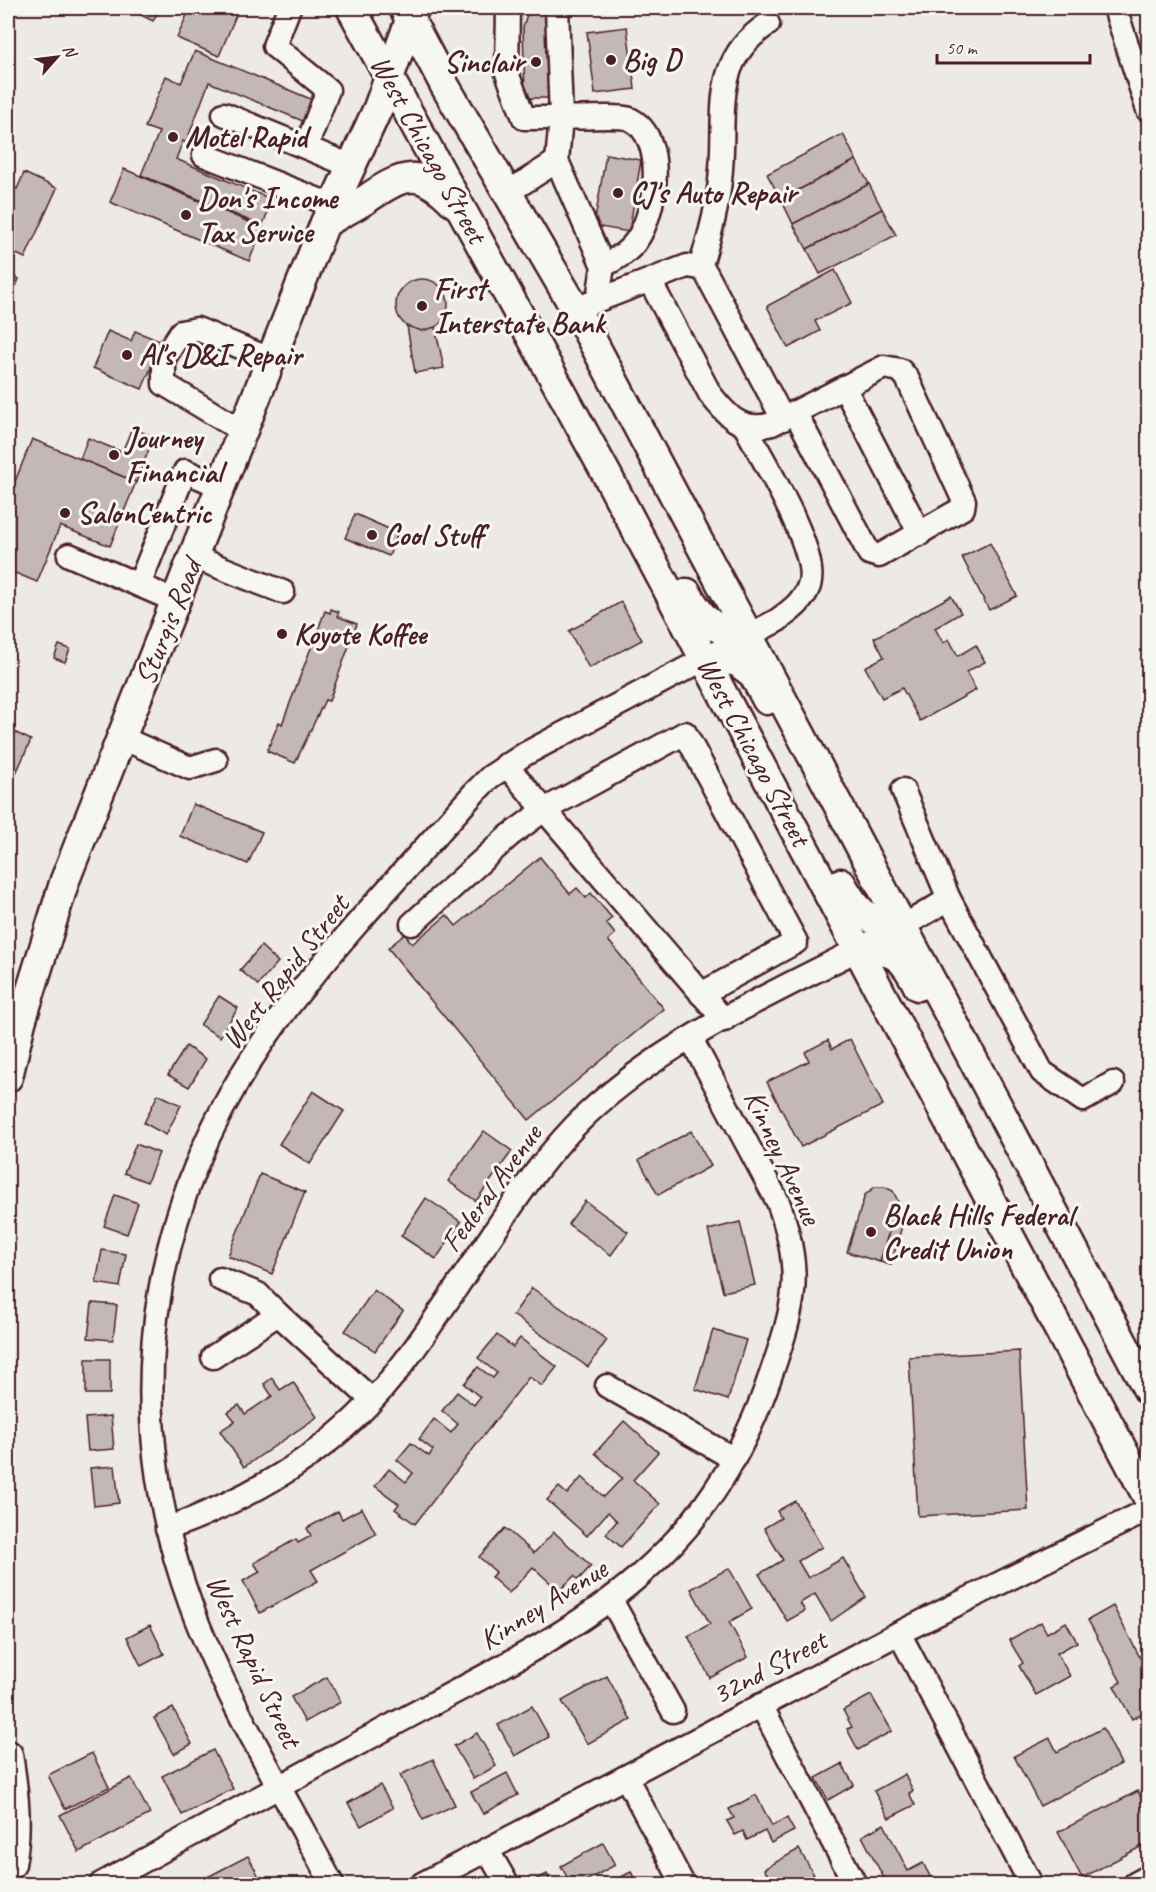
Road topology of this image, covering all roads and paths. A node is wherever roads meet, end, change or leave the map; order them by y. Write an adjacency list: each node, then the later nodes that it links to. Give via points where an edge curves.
1 (289, 8): 12 (street, via 274,46 328,90)
2 (351, 8): 8 (main road, West Chicago Street)
3 (508, 8): 11 (street, via 507,73 524,118)
4 (557, 8): 11 (street)
5 (1115, 8): 9 (street)
6 (410, 12): 8 (main road, Sturgis Road); 16 (main road, West Chicago Street)
7 (768, 24): 20 (street, via 749,37 730,67 723,101 721,169 714,223)
8 (389, 78): 15 (main road, Sturgis Road); 18 (main road, West Chicago Street)
9 (1149, 110)
10 (224, 114): 12 (street)
11 (561, 118): 14 (street); 19 (street, via 629,118 643,130 656,155 651,210 636,241)
12 (306, 147): 15 (street)
13 (204, 155): 17 (street)
14 (556, 161): 16 (street); 19 (street)
15 (351, 166): 17 (main road, Sturgis Road)
16 (507, 193): 22 (main road, West Chicago Street)
17 (329, 215): 18 (main road, via 394,180 408,177 435,186); 23 (main road, Sturgis Road)
18 (471, 221): 28 (main road, West Chicago Street)
19 (603, 266): 22 (street)
20 (700, 268): 21 (street, via 687,267); 25 (street)
21 (650, 281): 22 (street); 26 (street, via 710,394)
22 (587, 305): 36 (main road, West Chicago Street)
23 (272, 360): 27 (main road, Sturgis Road); 27 (street, via 197,329 182,332 164,358 164,384)
24 (844, 387): 25 (street); 30 (street); 30 (street, via 884,367 900,370 907,378 964,501 957,514)
25 (789, 416): 26 (street, via 758,429); 30 (street, via 869,553 879,555)
26 (745, 426): 36 (street, West Rapid Street, via 801,536 811,570 810,585 796,606)
27 (244, 432): 29 (main road, Sturgis Road)
28 (607, 475): 36 (main road, via 656,537 708,624 728,633); 37 (main road, West Chicago Street)
29 (222, 487): 32 (main road, Sturgis Road); 33 (street, via 185,471)
30 (920, 534)
31 (69, 555): 33 (street)
32 (194, 557): 34 (street); 35 (main road, Sturgis Road)
33 (139, 585): 35 (street)
34 (283, 592)
35 (176, 601): 38 (main road, Sturgis Road)
36 (751, 635): 37 (street, West Rapid Street); 44 (main road, West Chicago Street)
37 (705, 660): 40 (street, West Rapid Street); 42 (main road, West Chicago Street); 44 (main road, via 736,661 753,674 804,770)
38 (122, 738): 39 (street, via 190,768); 50 (main road, Sturgis Road)
39 (216, 760)
40 (506, 765): 43 (street); 67 (street, West Rapid Street, via 474,793 290,1004 235,1088 194,1165 159,1289 154,1329 153,1427 158,1487)
41 (903, 790): 45 (street)
42 (777, 795): 47 (main road, via 807,820 858,912 880,924); 48 (main road, West Chicago Street)
43 (544, 810): 46 (street, via 509,836); 49 (street); 49 (street, via 685,733 796,942)
44 (846, 817): 47 (main road, West Chicago Street)
45 (950, 899): 47 (street, Federal Avenue); 54 (street, via 1042,1072 1083,1100)
46 (412, 924)
47 (904, 927): 48 (street, Federal Avenue); 55 (main road, West Chicago Street)
48 (859, 950): 51 (street, Federal Avenue); 55 (main road, via 878,949 896,954 911,971 946,1043); 57 (main road, West Chicago Street)
49 (701, 994): 51 (street)
50 (14, 1020): 53 (main road, Sturgis Road)
51 (724, 1020): 52 (street, Federal Avenue)
52 (691, 1039): 62 (street, Federal Avenue, via 609,1095 561,1140); 63 (street, Kinney Avenue, via 765,1174 788,1230 794,1257 792,1308 783,1339 765,1393)
53 (8, 1077)
54 (1113, 1083)
55 (1000, 1109): 61 (main road, West Chicago Street)
56 (220, 1280): 58 (street, via 258,1294)
57 (1051, 1313): 64 (main road, via 1108,1384); 65 (main road, West Chicago Street)
58 (278, 1314): 59 (street); 62 (street)
59 (213, 1357)
60 (607, 1386): 63 (street)
61 (1149, 1390)
62 (372, 1400): 67 (street, Federal Avenue, via 332,1438 275,1477)
63 (734, 1460): 68 (street, Kinney Avenue, via 693,1523)
64 (1149, 1464)
65 (1149, 1498)
66 (1149, 1510): 69 (street, 32nd Street)
67 (167, 1529): 74 (street, West Rapid Street, via 204,1637)
68 (611, 1600): 71 (street); 74 (street, Kinney Avenue, via 576,1626)
69 (899, 1633): 70 (street, 32nd Street); 84 (street)
70 (761, 1705): 73 (street, 32nd Street); 83 (street)
71 (673, 1711)
72 (8, 1755): 76 (main road)
73 (626, 1777): 75 (street, 32nd Street); 82 (street)
74 (280, 1785): 78 (street, Kinney Avenue); 79 (street, West Rapid Street)
75 (488, 1851): 80 (street, 32nd Street); 81 (street)
76 (11, 1855)
77 (1149, 1877): 85 (street)
78 (101, 1884)
79 (332, 1884)
80 (422, 1884)
81 (507, 1884)
82 (683, 1884)
83 (855, 1884)
84 (1031, 1884)
85 (1135, 1884)

